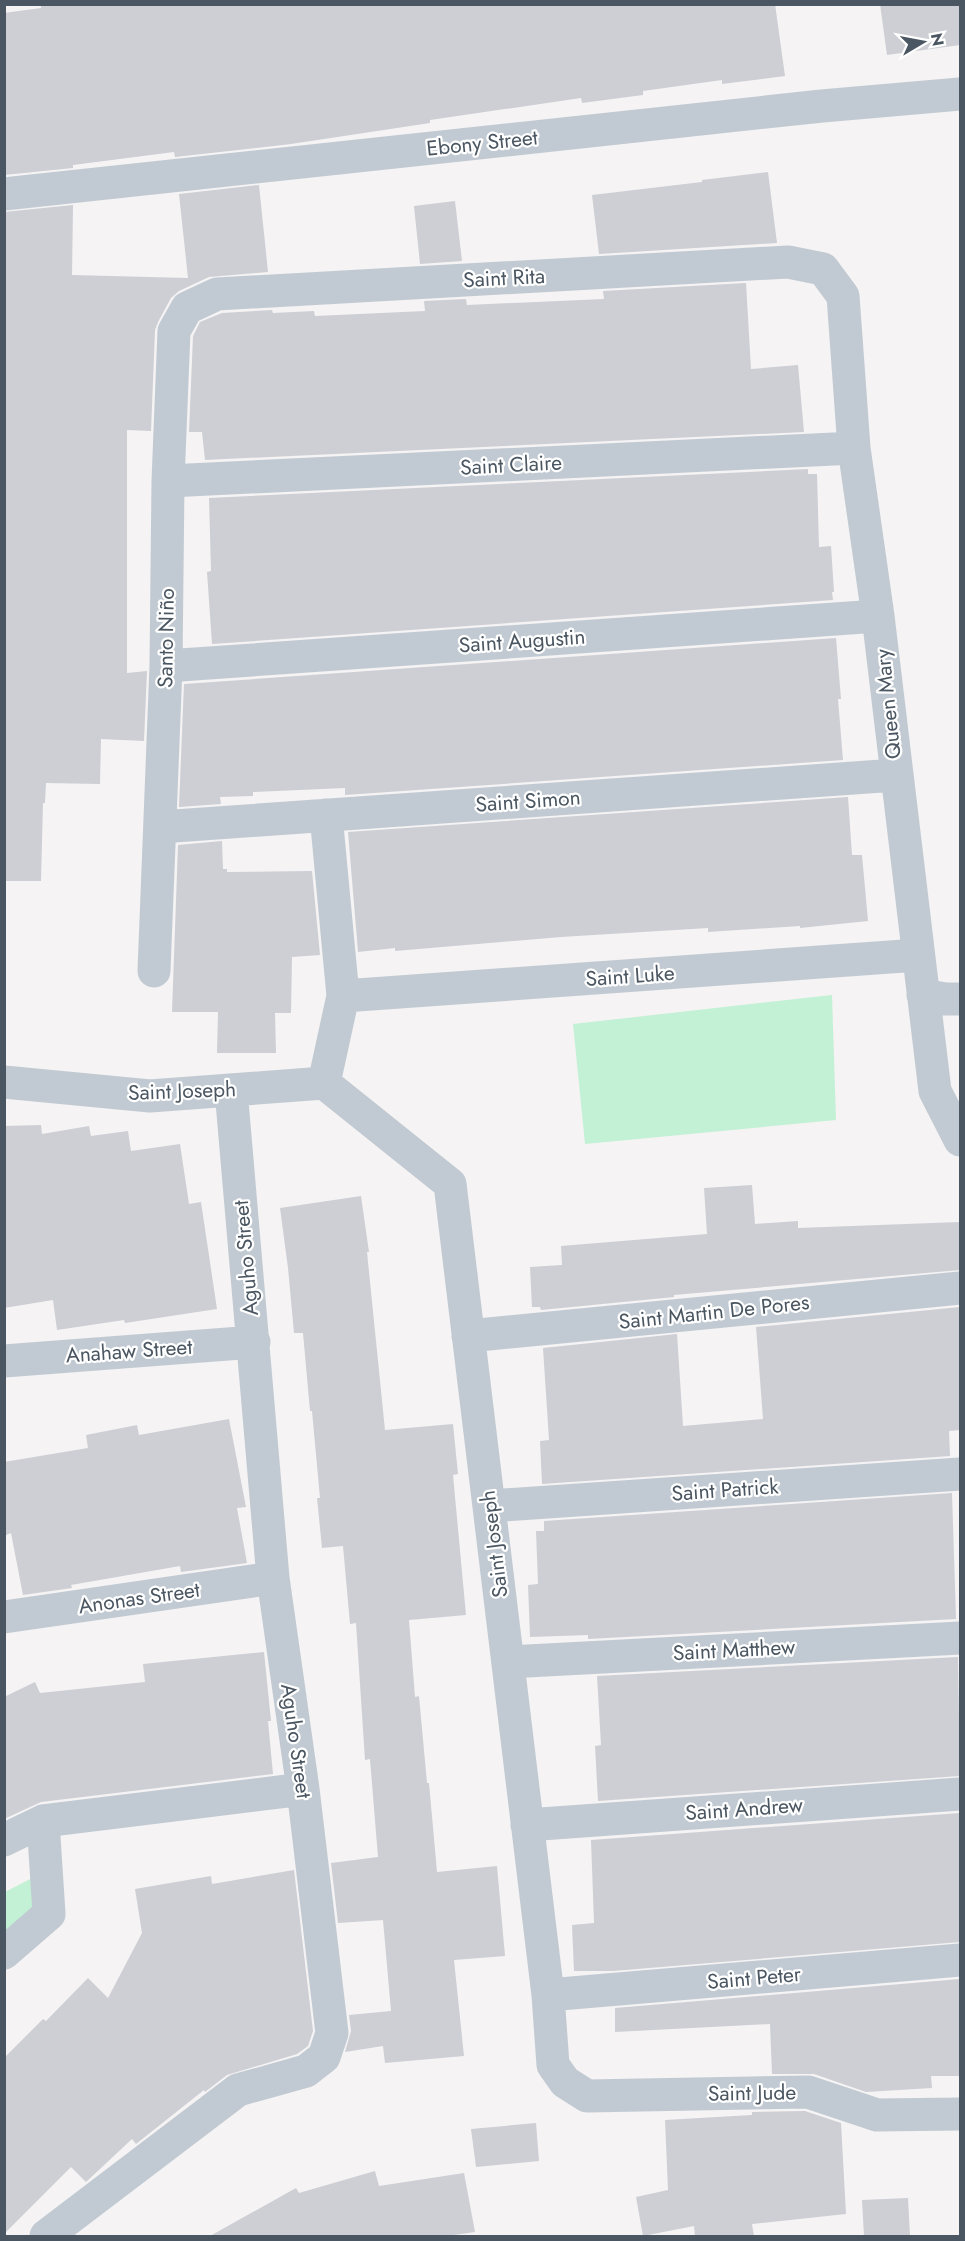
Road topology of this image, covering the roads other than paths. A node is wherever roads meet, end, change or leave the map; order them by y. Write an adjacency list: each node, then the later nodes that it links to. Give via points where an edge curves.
1 (960, 93): 2 (street, Ebony Street)
2 (4, 194)
3 (823, 269): 4 (street, Saint Rita, via 788,262 217,294); 5 (street, Queen Mary, via 843,296)
4 (187, 308): 6 (street, Santo Niño, via 174,331)
5 (854, 448): 6 (street, Saint Claire); 7 (street, Queen Mary)
6 (168, 481): 8 (street, Santo Niño)
7 (878, 616): 8 (street, Saint Augustin); 9 (street, Queen Mary)
8 (166, 666): 11 (street, Santo Niño)
9 (896, 775): 10 (street, Saint Simon); 12 (street, Queen Mary)
10 (326, 815): 11 (street, Saint Simon); 15 (street)
11 (160, 827): 13 (street, Santo Niño)
12 (918, 955): 14 (street, Queen Mary); 15 (street, Saint Luke)
13 (154, 971)
14 (923, 995): 16 (street); 20 (street, Queen Mary, via 935,1091)
15 (343, 996): 18 (street)
16 (960, 999)
17 (4, 1082): 19 (street, Saint Joseph, via 150,1096)
18 (324, 1083): 19 (street, Saint Joseph); 22 (street, Saint Joseph, via 450,1184)
19 (231, 1090): 23 (street, Aguho Street)
20 (960, 1140)
21 (960, 1288): 22 (street, Saint Martin De Pores)
22 (468, 1336): 26 (street, Saint Joseph)
23 (254, 1342): 24 (street, Anahaw Street); 27 (street, Aguho Street)
24 (4, 1360)
25 (960, 1474): 26 (street, Saint Patrick)
26 (489, 1506): 30 (street, Saint Joseph)
27 (273, 1578): 28 (street, Anonas Street); 31 (street, Aguho Street)
28 (4, 1617)
29 (960, 1638): 30 (street, Saint Matthew)
30 (508, 1662): 34 (street, Saint Joseph)
31 (303, 1789): 33 (street); 41 (street, Aguho Street, via 332,2033 324,2057 306,2072 238,2090)
32 (960, 1794): 34 (street, Saint Andrew)
33 (43, 1821): 35 (street); 36 (street, via 49,1914)
34 (527, 1825): 38 (street, Saint Joseph)
35 (4, 1840)
36 (4, 1953)
37 (960, 1960): 38 (street, Saint Peter)
38 (548, 1995): 39 (street, Saint Joseph)
39 (553, 2065): 40 (street, Saint Jude, via 565,2082 587,2096 808,2092 877,2115)
40 (960, 2114)
41 (46, 2236)

